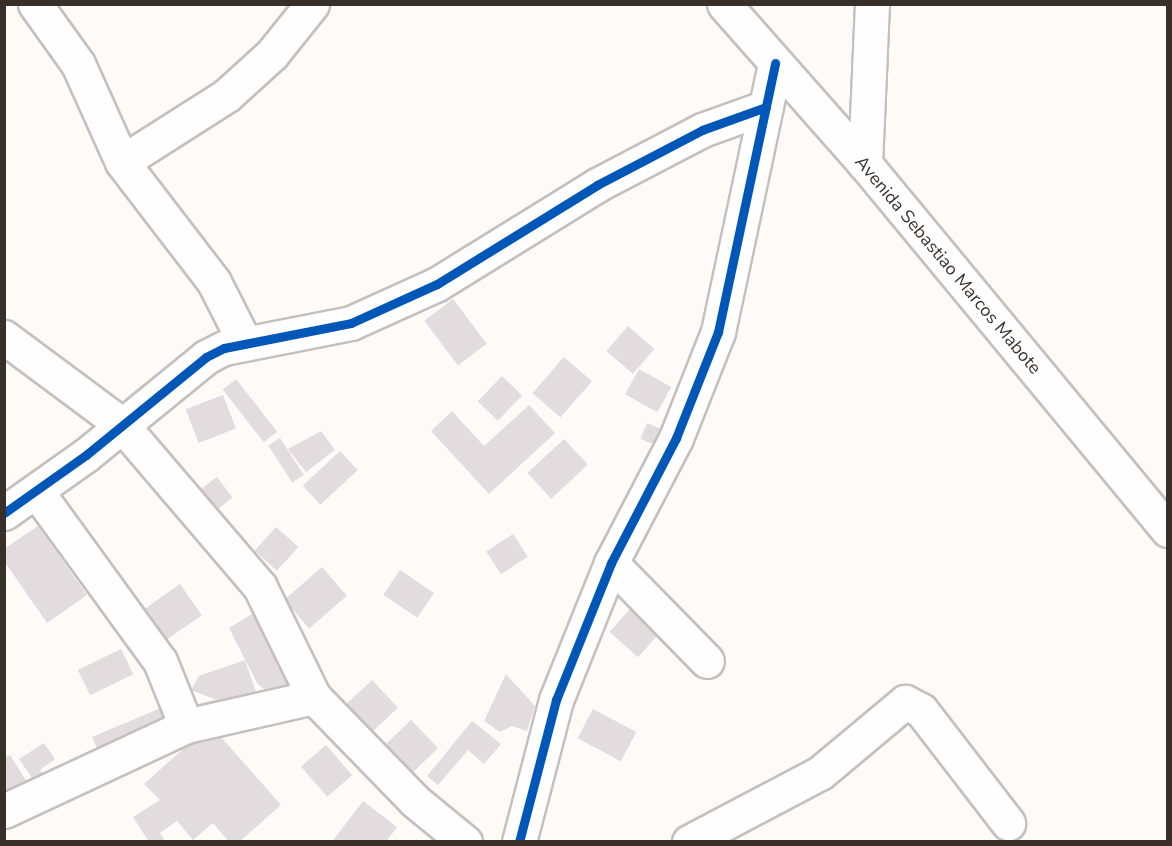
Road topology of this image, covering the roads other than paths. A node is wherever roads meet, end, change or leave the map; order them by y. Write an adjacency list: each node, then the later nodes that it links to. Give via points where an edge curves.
1 (35, 4): 7 (street, via 78,64)
2 (312, 4): 7 (street, via 272,54 227,95)
3 (724, 4): 5 (street, Avenida Sebastiao Marcos Mabote)
4 (872, 4): 8 (street)
5 (775, 63): 6 (street); 8 (street, Avenida Sebastiao Marcos Mabote)
6 (766, 107): 10 (street, via 660,152 436,284 362,318 331,331); 15 (street, via 718,332 676,438)
7 (122, 162): 10 (street, via 214,282)
8 (865, 164): 14 (street, Avenida Sebastiao Marcos Mabote)
9 (4, 337): 11 (street)
10 (245, 343): 11 (street, via 206,357)
11 (121, 424): 12 (street); 17 (street, via 260,587)
12 (37, 492): 13 (street); 18 (street, via 160,661)
13 (4, 513)
14 (1167, 530)
15 (611, 563): 16 (street); 22 (street, via 556,700)
16 (707, 661)
17 (314, 697): 18 (street); 21 (street, via 398,785)
18 (186, 726): 19 (street)
19 (4, 811)
20 (1008, 823): 23 (street, via 921,710 905,702 820,773)
21 (465, 842)
22 (519, 842)
23 (689, 842)

